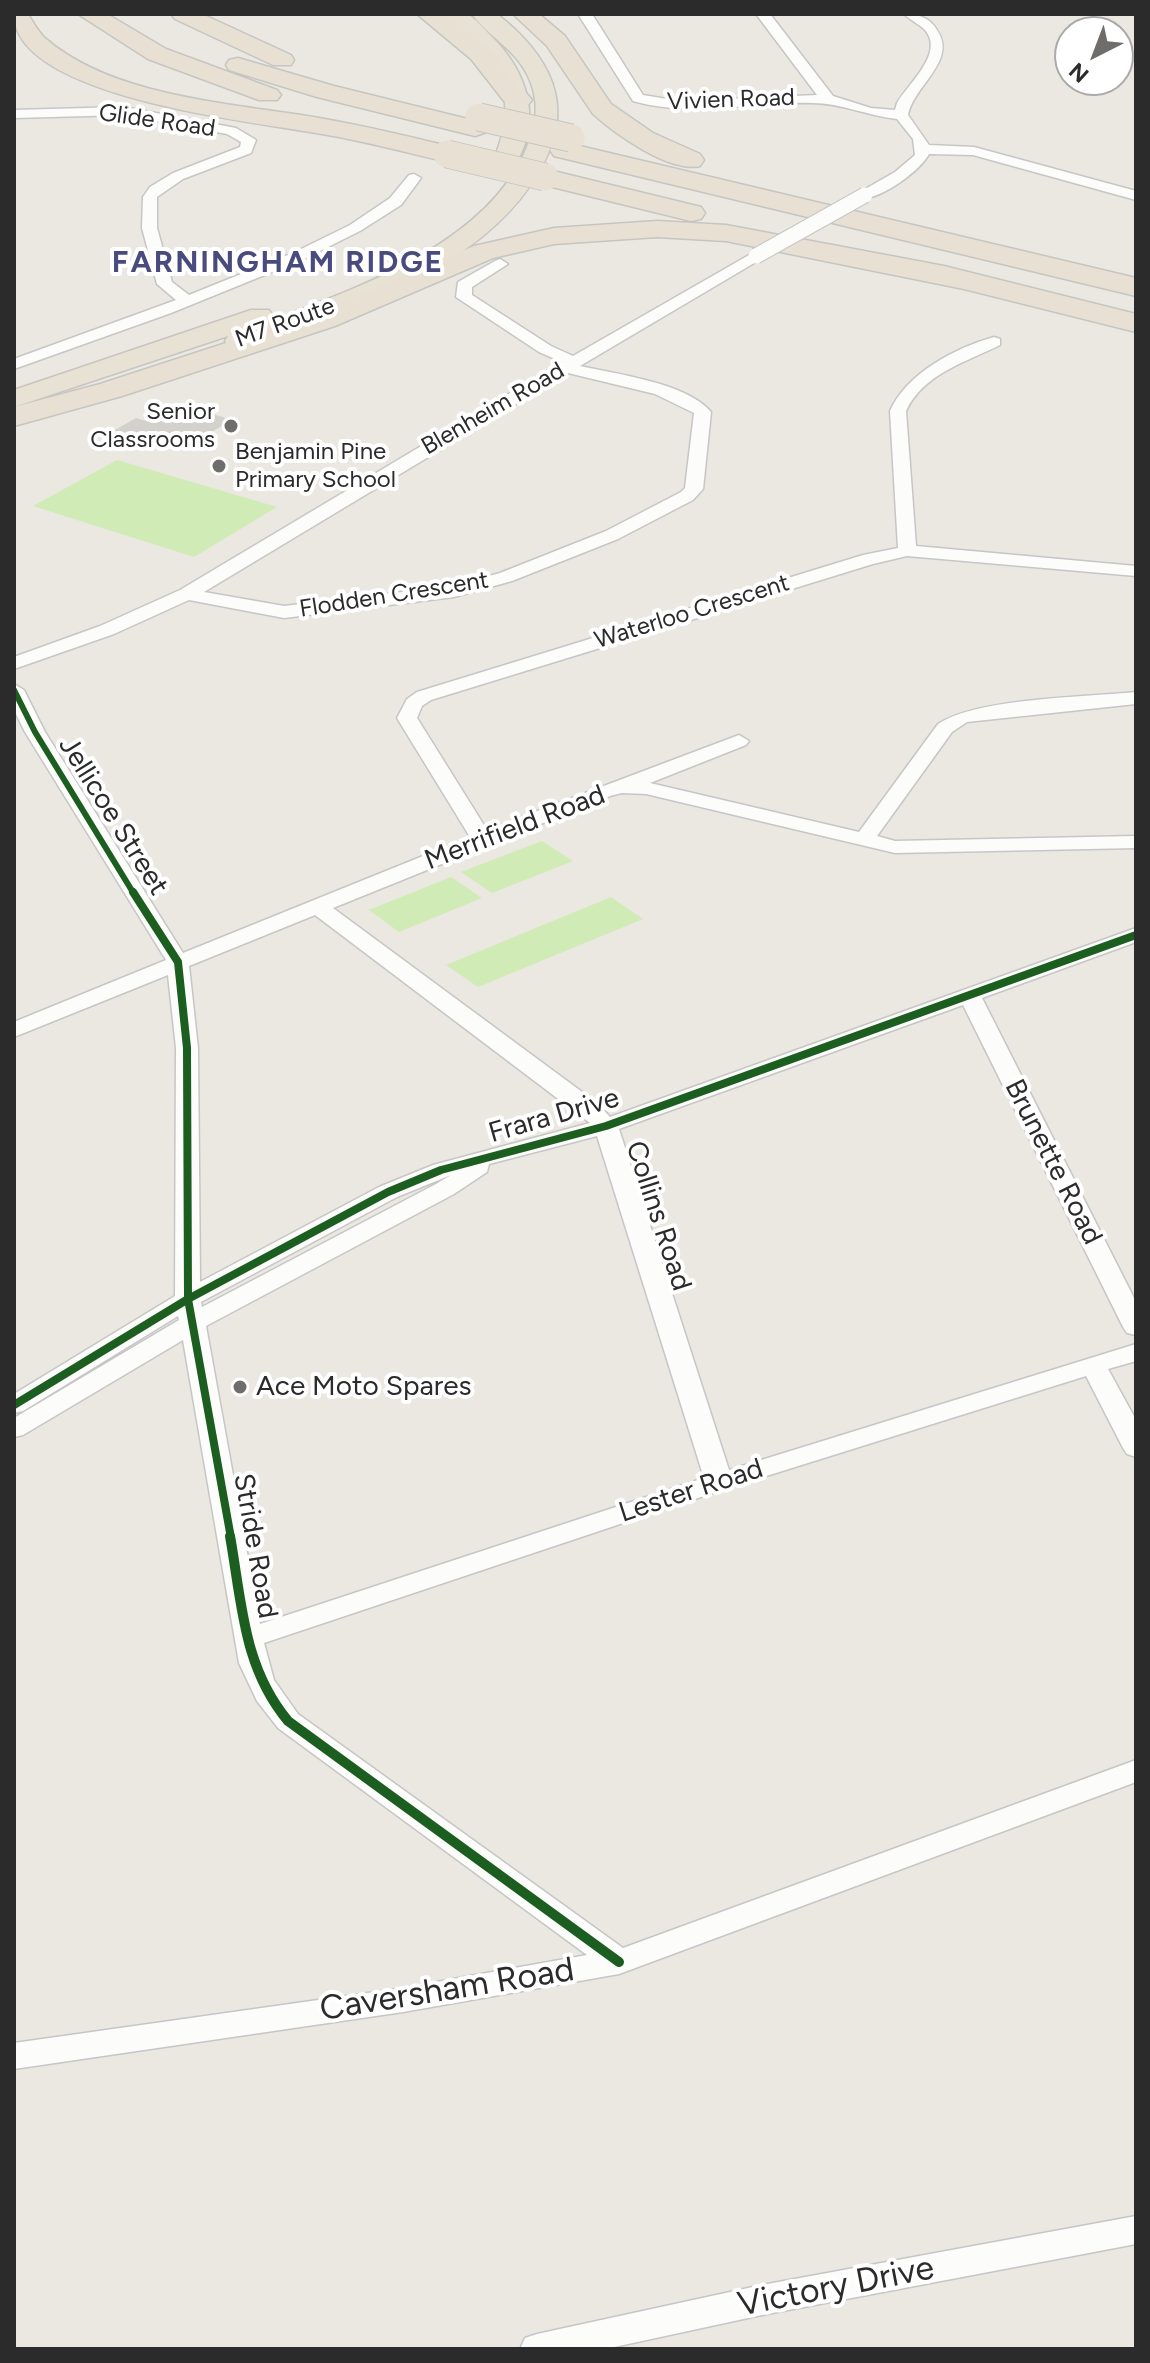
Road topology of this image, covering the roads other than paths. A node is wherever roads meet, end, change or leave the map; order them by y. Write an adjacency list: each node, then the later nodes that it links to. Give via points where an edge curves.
1 (16, 14): 16 (highway, via 49,55 103,81 165,98 323,126)
2 (90, 14): 16 (highway, via 157,54 246,88)
3 (132, 14): 16 (highway, via 189,46 264,74)
4 (183, 14): 16 (highway, via 292,63 394,96)
5 (429, 14): 13 (highway, via 488,62 506,91)
6 (453, 14): 13 (highway, M7 Route, via 495,50)
7 (483, 14): 33 (highway, M7 Route, via 532,62 548,108 541,148 522,182 492,214 409,271 328,308)
8 (525, 14): 21 (highway, via 556,41 602,109 636,136 695,161)
9 (585, 14): 12 (street, Vivien Road, via 638,98 645,101)
10 (763, 14): 12 (street)
11 (911, 14): 15 (street, via 933,34 935,63 903,102)
12 (828, 99): 15 (street)
13 (519, 100): 32 (highway, M7 Route, via 519,131 499,172 464,209 400,255 291,305)
14 (14, 114): 26 (street, Glide Road, via 124,111 231,131 249,140 246,150 177,177 150,197 149,217 165,284)
15 (901, 115): 17 (street)
16 (464, 135): 18 (highway, bridge); 18 (highway)
17 (924, 149): 20 (street, via 974,151); 31 (street, Blenheim Road, bridge, via 916,164 865,195)
18 (558, 158): 21 (highway); 24 (highway); 25 (highway); 27 (highway)
19 (414, 178): 26 (street, via 396,203 358,229)
20 (1136, 196)
21 (828, 200): 23 (highway)
22 (500, 264): 31 (street, via 464,285 464,297)
23 (1136, 274)
24 (974, 282): 28 (highway); 33 (highway, via 726,233 645,229 554,236 473,255 325,320)
25 (1136, 287)
26 (187, 301): 30 (street)
27 (1136, 307)
28 (1136, 323)
29 (994, 342): 34 (street, via 928,377 902,398 898,411)
30 (14, 364)
31 (569, 364): 36 (street, Blenheim Road); 36 (street, Flodden Crescent, via 698,406 703,412 694,489 687,496 612,535 506,577 454,591 284,612)
32 (14, 399)
33 (14, 417)
34 (907, 551): 35 (street, Waterloo Crescent); 42 (street, Waterloo Crescent, via 424,696 407,718)
35 (1136, 571)
36 (187, 594): 37 (street, Blenheim Road, via 118,626)
37 (14, 663)
38 (14, 690): 47 (street, Jellicoe Street)
39 (1136, 698): 43 (street, via 960,718 945,728)
40 (739, 741): 41 (street)
41 (621, 787): 42 (street, Merrifield Road); 43 (street, Merrifield Road, via 646,788)
42 (483, 840): 45 (street, Merrifield Road)
43 (863, 841): 44 (street, Merrifield Road, via 927,848)
44 (1136, 842)
45 (318, 907): 47 (street, Merrifield Road); 50 (street, Collins Road, via 589,1108)
46 (1136, 935): 48 (street, Frara Drive)
47 (178, 962): 49 (street, Merrifield Road); 51 (street, Stride Road, via 187,1048)
48 (970, 997): 50 (street, Frara Drive); 52 (street, Brunette Road)
49 (14, 1030)
50 (606, 1126): 51 (street, Frara Drive, via 498,1155 445,1189); 58 (street, Collins Road)
51 (191, 1310): 55 (street, Frara Drive); 56 (street, Frara Drive); 59 (street, Stride Road)
52 (1136, 1327)
53 (1136, 1352): 54 (street, Lester Road)
54 (1093, 1367): 57 (street); 58 (street, Lester Road)
55 (14, 1405)
56 (14, 1429)
57 (1136, 1448)
58 (719, 1482): 59 (street, Lester Road)
59 (249, 1638): 61 (street, Stride Road, via 260,1683 288,1721)
60 (1136, 1771): 61 (street, Caversham Road)
61 (619, 1962): 62 (street, Caversham Road, via 403,2000)
62 (14, 2056)
63 (1136, 2230): 64 (street, Victory Drive, via 777,2297)
64 (537, 2349)

